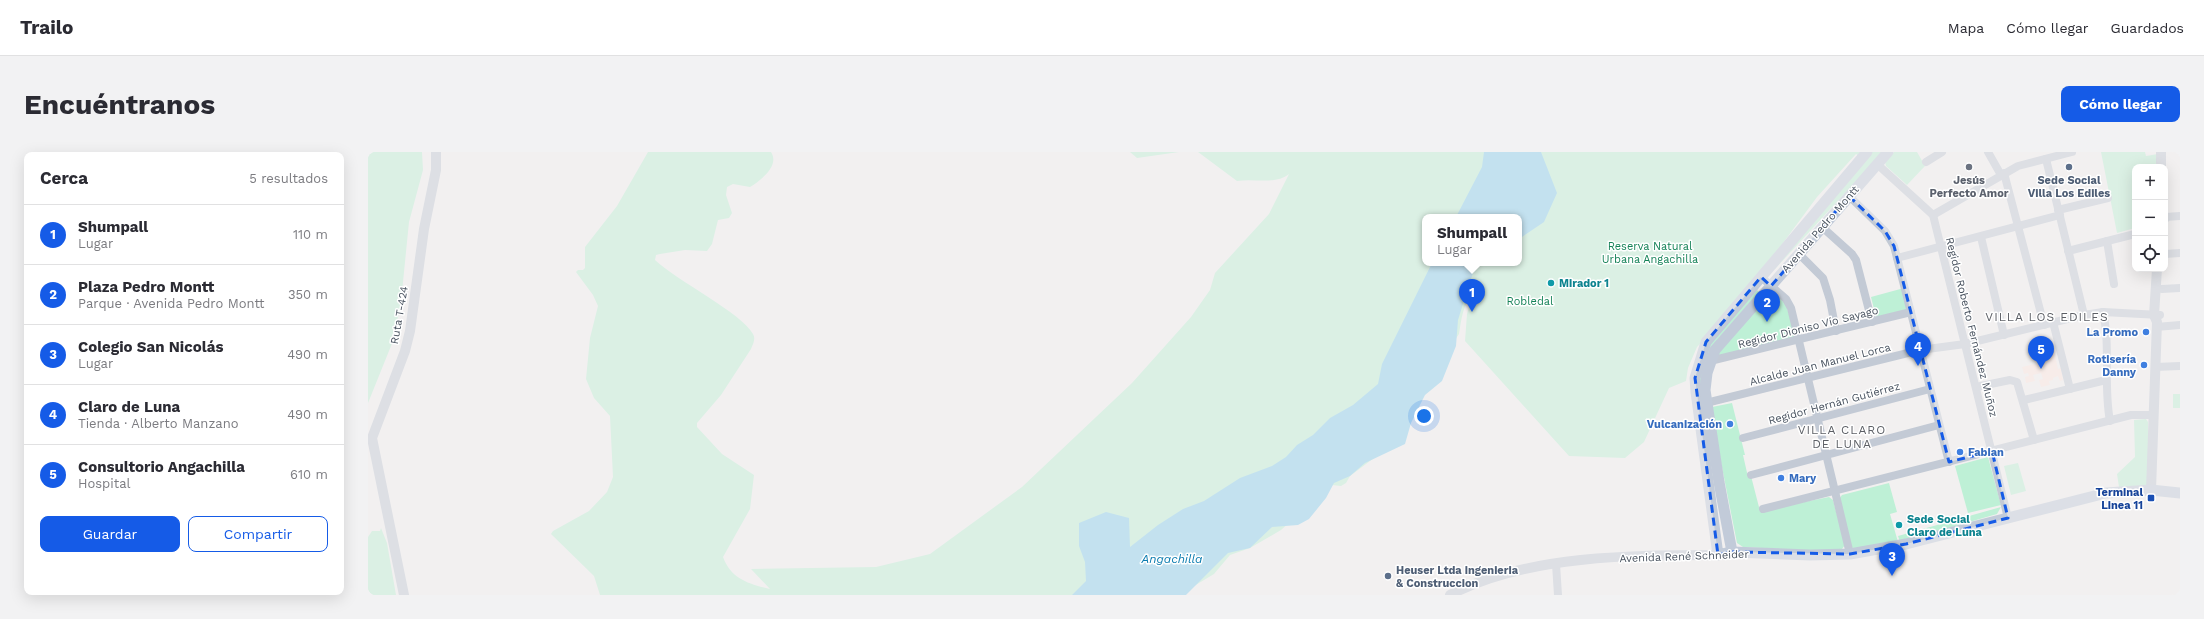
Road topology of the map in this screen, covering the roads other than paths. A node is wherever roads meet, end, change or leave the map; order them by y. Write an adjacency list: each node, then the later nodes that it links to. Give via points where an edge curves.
1 (436, 152): 64 (street, Ruta T-424, via 436,170 424,229 410,331 405,351)
2 (1867, 152): 32 (main road, Avenida Pedro Montt)
3 (1888, 152): 10 (main road, Avenida Pedro Montt)
4 (1942, 152): 9 (street)
5 (1988, 152): 12 (street)
6 (2072, 152): 8 (street)
7 (2161, 152): 11 (street)
8 (2046, 159): 12 (street, via 2018,166); 15 (street)
9 (1926, 162)
10 (1877, 164): 13 (main road, Avenida Pedro Montt); 16 (street)
11 (2162, 164)
12 (2003, 174): 16 (street); 19 (street)
13 (1849, 196): 20 (main road, Avenida Pedro Montt); 29 (street, via 1888,236)
14 (2108, 198): 15 (street)
15 (2059, 213): 19 (street); 25 (street)
16 (1933, 215): 24 (street, Regidor Roberto Fernández Muñoz)
17 (2180, 216): 18 (street)
18 (2168, 217)
19 (2019, 226): 22 (street); 43 (street)
20 (1822, 227): 27 (main road, Avenida Pedro Montt); 41 (street, via 1856,260)
21 (2132, 235): 23 (street)
22 (1980, 237): 24 (street); 46 (street)
23 (2107, 241): 25 (street); 33 (street)
24 (1941, 246): 29 (street); 48 (street, Regidor Roberto Fernández Muñoz)
25 (2068, 251): 39 (street)
26 (2180, 253): 28 (street)
27 (1798, 254): 34 (main road, Avenida Pedro Montt); 45 (street, via 1823,278)
28 (2168, 254)
29 (1897, 258): 37 (street)
30 (2157, 272): 40 (street)
31 (2163, 272): 36 (street)
32 (1761, 277): 34 (street); 59 (main road, Avenida Pedro Montt, via 1706,342 1695,378)
33 (2114, 284)
34 (1771, 286): 47 (street, via 1786,299 1791,308); 50 (main road, Avenida Pedro Montt, via 1715,350)
35 (2180, 288): 36 (street)
36 (2162, 289): 40 (street)
37 (1911, 312): 41 (street, Regidor Dioniso Vío Sayago); 49 (street)
38 (2103, 312): 39 (street, Alcalde Juan Manuel Lorca); 40 (street, Alcalde Juan Manuel Lorca); 54 (street, via 2107,329)
39 (2084, 315): 42 (street, Alcalde Juan Manuel Lorca)
40 (2157, 320): 44 (street, Alcalde Juan Manuel Lorca); 52 (street)
41 (1872, 322): 45 (street, Regidor Dioniso Vío Sayago)
42 (2053, 322): 43 (street, Alcalde Juan Manuel Lorca); 57 (street)
43 (2044, 325): 46 (street, Alcalde Juan Manuel Lorca)
44 (2180, 325)
45 (1836, 331): 47 (street, Regidor Dioniso Vío Sayago)
46 (2004, 334): 48 (street, Alcalde Juan Manuel Lorca)
47 (1799, 341): 50 (street, Regidor Dioniso Vío Sayago); 53 (street)
48 (1965, 344): 49 (street, Alcalde Juan Manuel Lorca); 55 (street, Regidor Roberto Fernández Muñoz)
49 (1920, 350): 53 (street, Alcalde Juan Manuel Lorca); 56 (street)
50 (1710, 361): 59 (main road, Avenida Pedro Montt)
51 (2180, 366): 52 (street)
52 (2155, 367): 60 (street)
53 (1807, 379): 59 (street, Alcalde Juan Manuel Lorca); 61 (street)
54 (2106, 380): 57 (street); 62 (street, via 2106,403)
55 (1976, 387): 58 (street, via 2013,380 2018,384); 67 (street, Regidor Roberto Fernández Muñoz)
56 (1930, 389): 61 (street, Regidor Hernán Gutiérrez); 63 (street)
57 (2070, 389): 58 (street)
58 (2024, 400): 66 (street)
59 (1702, 404): 76 (main road, Avenida Pedro Montt); 78 (main road, Avenida Pedro Montt)
60 (2154, 415): 62 (street, via 2131,415); 71 (street)
61 (1817, 418): 65 (street, Regidor Hernán Gutiérrez); 68 (street)
62 (2110, 421): 66 (street)
63 (1939, 425): 68 (street); 69 (street)
64 (370, 438): 80 (street, Ruta T-424)
65 (1743, 438)
66 (2034, 440): 67 (street)
67 (1992, 451): 69 (street); 75 (street, Regidor Roberto Fernández Muñoz)
68 (1826, 454): 70 (street); 72 (street)
69 (1949, 462): 72 (street)
70 (1752, 474)
71 (2151, 490): 73 (main road, Avenida René Schneider); 75 (main road, Avenida René Schneider, via 2106,493)
72 (1834, 492): 74 (street); 77 (street)
73 (2180, 493)
74 (1763, 509)
75 (2008, 518): 77 (main road, Avenida René Schneider, via 1906,544)
76 (1732, 552): 77 (main road, Avenida René Schneider); 78 (main road, Avenida René Schneider)
77 (1850, 554)
78 (1718, 555): 79 (street, Avenida René Schneider, via 1634,557)
79 (1556, 564): 81 (street, Avenida René Schneider, via 1503,574); 82 (street)
80 (404, 595)
81 (1450, 595)
82 (1558, 595)

